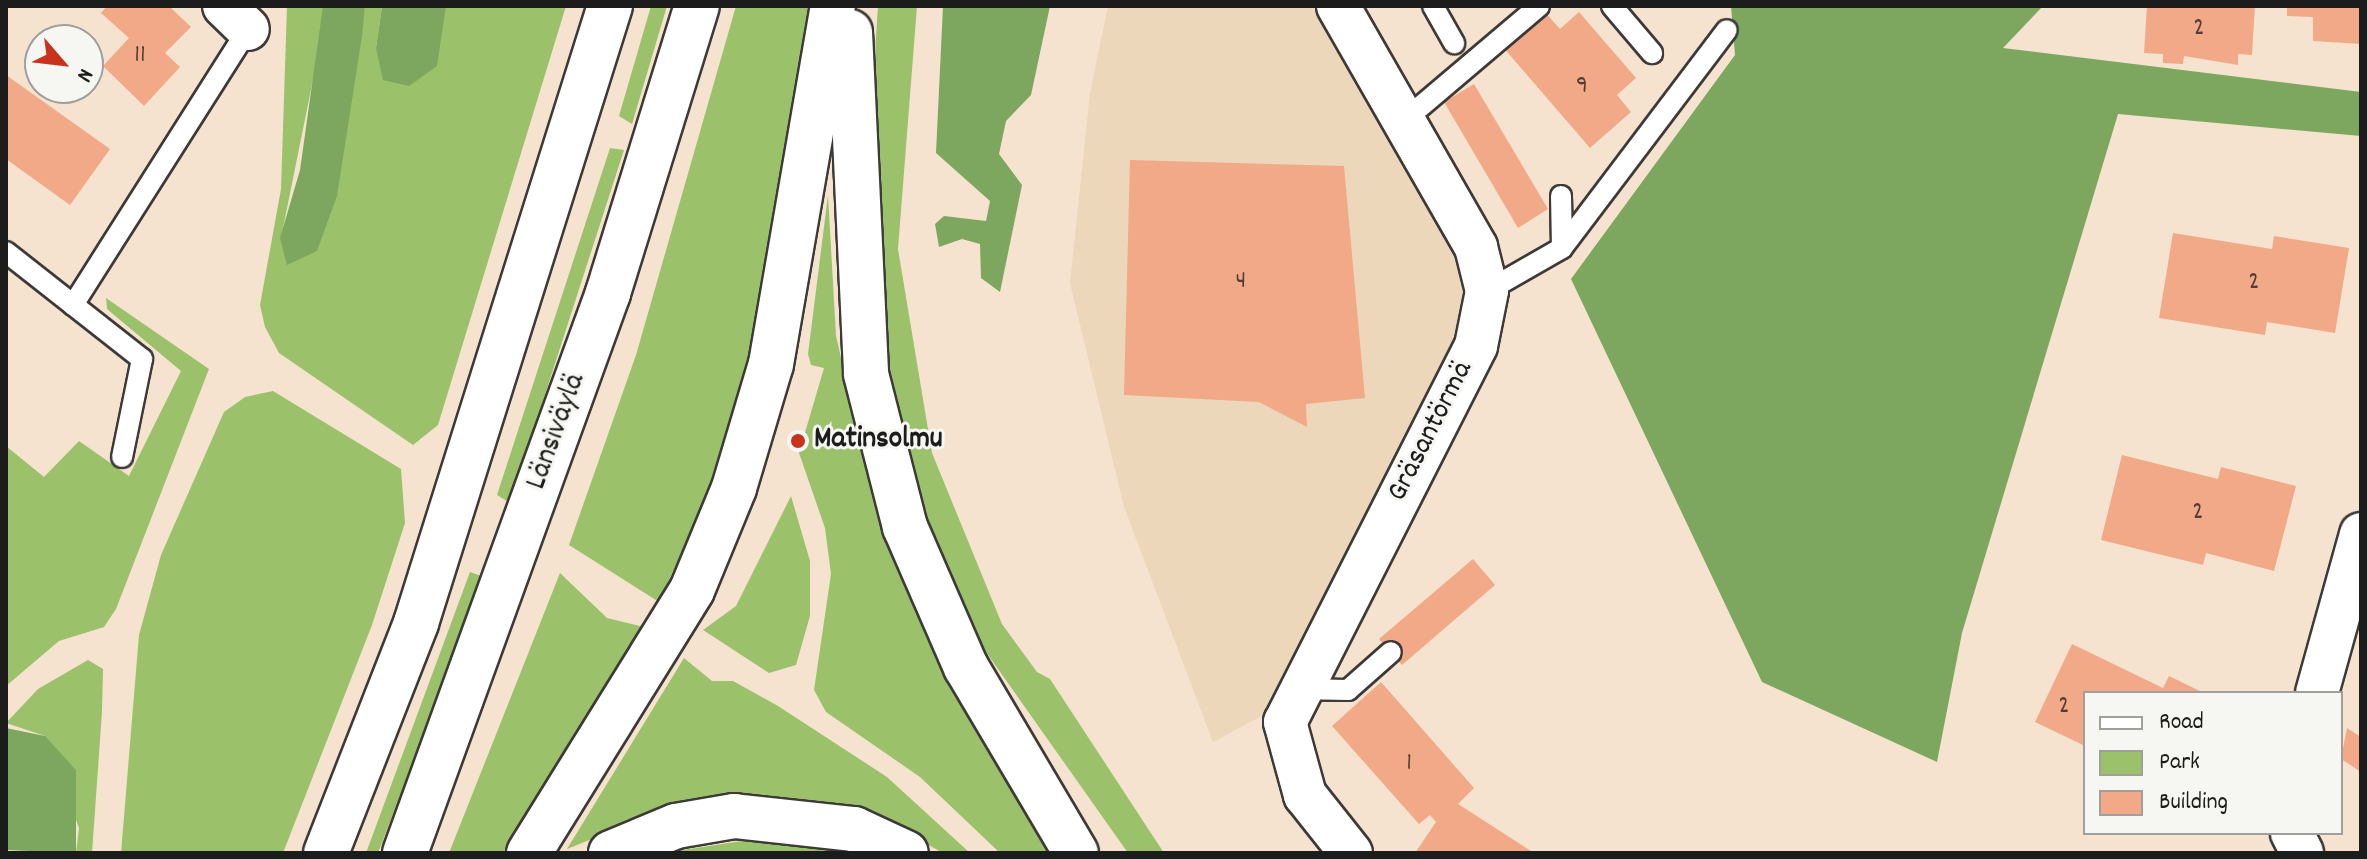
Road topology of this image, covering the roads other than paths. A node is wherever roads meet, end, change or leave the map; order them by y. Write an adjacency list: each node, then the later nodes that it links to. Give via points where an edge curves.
1 (610, 6): 25 (highway, via 416,623)
2 (697, 6): 26 (highway, Länsiväylä, via 608,293)
3 (833, 6): 27 (highway, via 774,350 734,488 692,590)
4 (852, 6): 30 (highway, via 848,74 866,374 905,527 966,667)
5 (1338, 6): 17 (street, Gräsantörmä, via 1476,247)
6 (1433, 6): 11 (lane)
7 (1539, 6): 13 (lane)
8 (1612, 6): 12 (lane)
9 (236, 18): 18 (lane)
10 (1727, 30): 15 (lane)
11 (1454, 43)
12 (1652, 53)
13 (1420, 107)
14 (1561, 196): 15 (lane)
15 (1562, 248): 17 (lane)
16 (6, 252): 18 (lane)
17 (1487, 291): 22 (street, Gräsantörmä, via 1476,346)
18 (73, 305): 19 (lane, via 142,359)
19 (122, 457)
20 (2361, 534): 23 (street)
21 (1391, 652): 22 (lane, via 1348,690)
22 (1298, 689): 31 (street, Gräsantörmä, via 1285,722 1288,748 1305,795)
23 (2318, 691)
24 (2293, 835): 32 (street)
25 (326, 853)
26 (405, 853)
27 (529, 853)
28 (611, 853): 29 (highway, via 676,826 734,816 854,829)
29 (906, 853)
30 (1076, 853)
31 (1351, 853)
32 (2302, 853)

